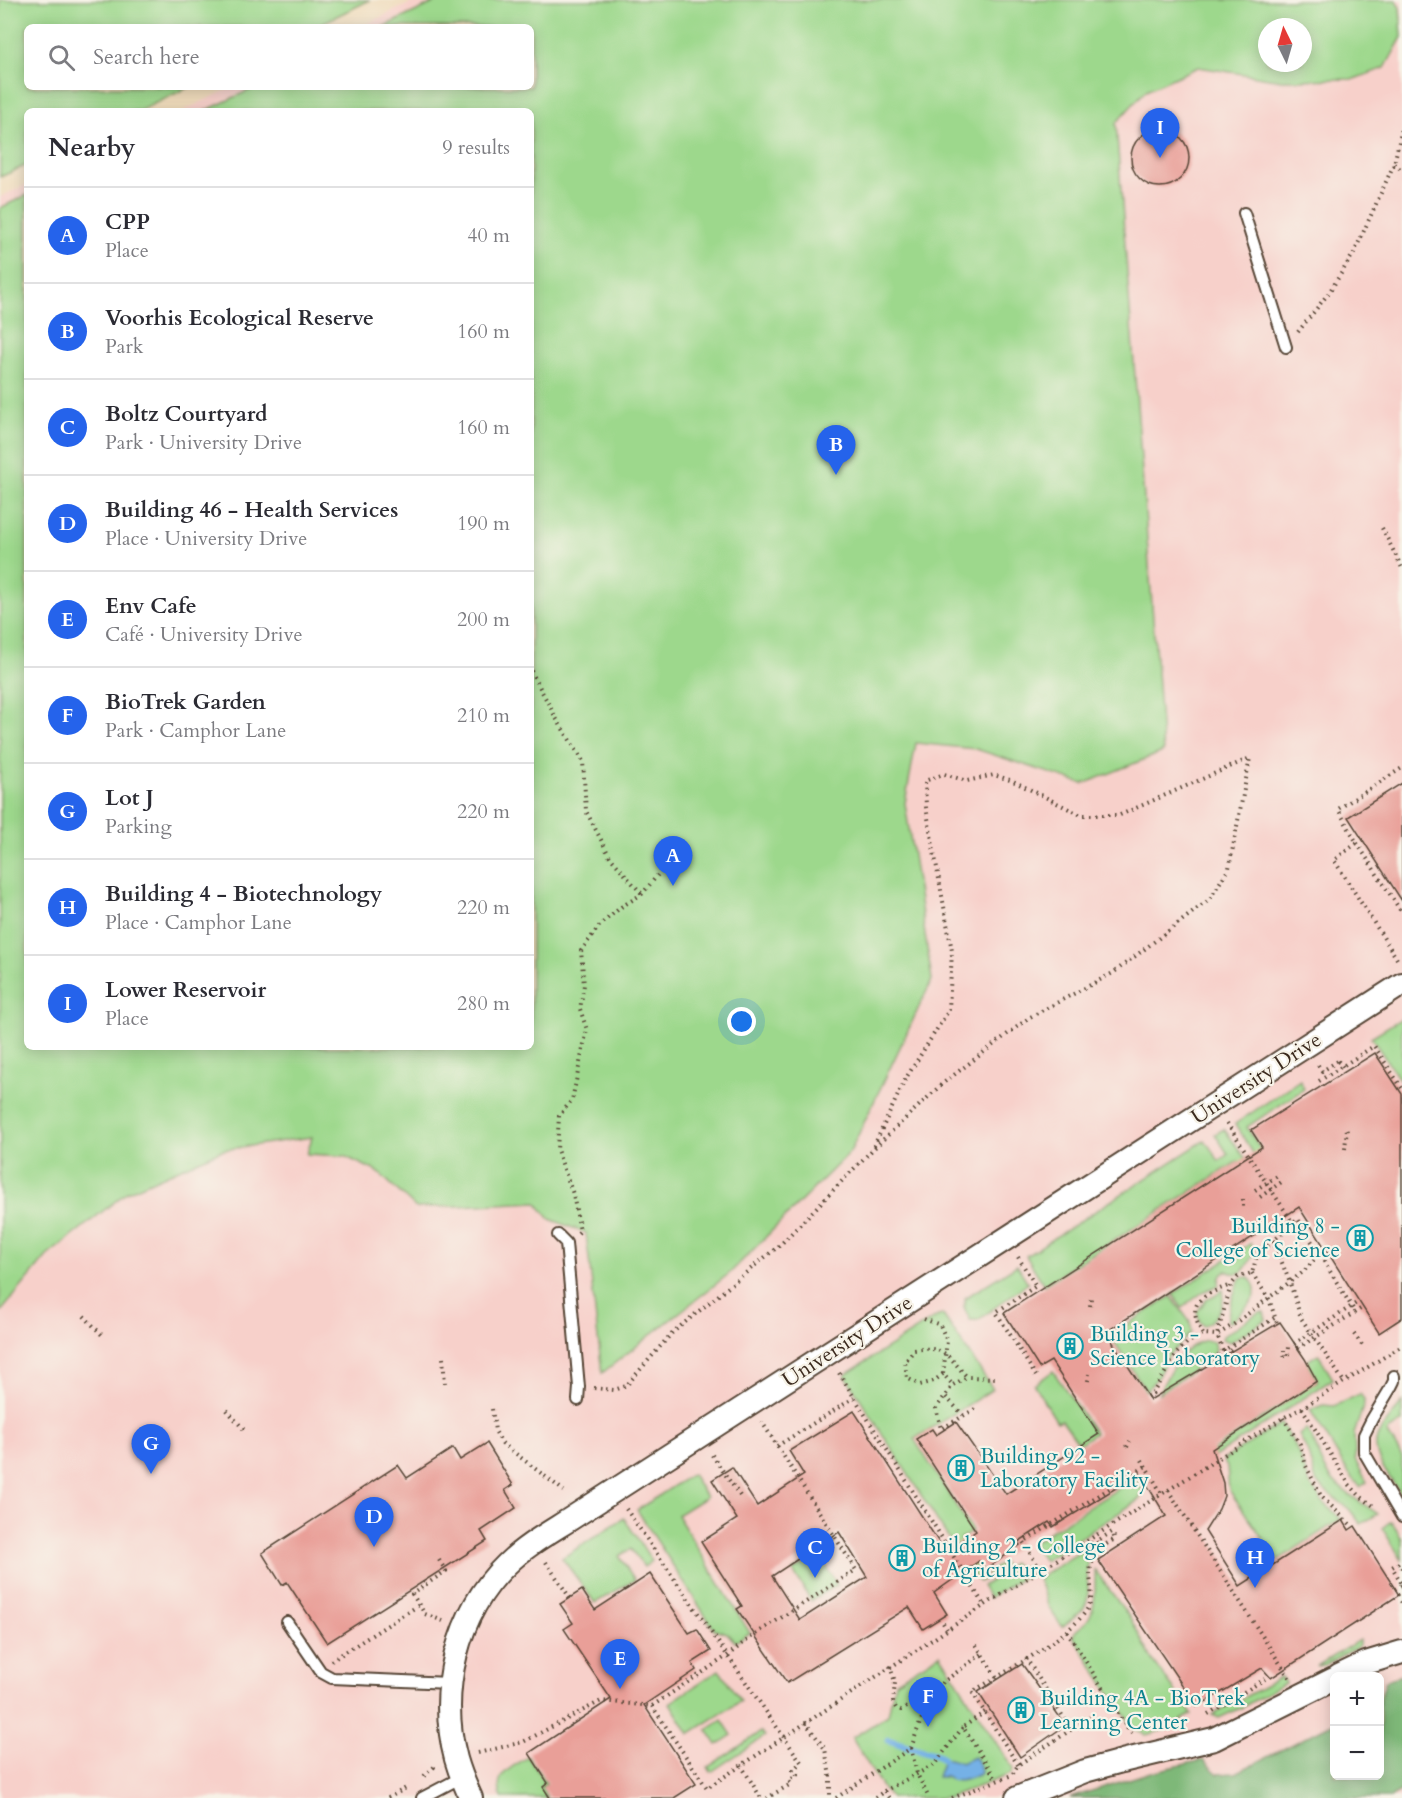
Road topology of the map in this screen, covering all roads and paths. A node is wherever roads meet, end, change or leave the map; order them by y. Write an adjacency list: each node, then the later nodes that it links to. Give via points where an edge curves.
1 (1402, 128): 2 (path)
2 (1394, 164): 3 (path); 5 (path, via 1354,253)
3 (1402, 170)
4 (1244, 213): 5 (lane)
5 (1286, 347)
6 (1382, 528): 7 (path)
7 (1400, 559): 8 (path)
8 (1402, 568)
9 (534, 677): 13 (path, via 583,761 585,811 610,857)
10 (1402, 768): 11 (path, via 1338,808)
11 (1357, 843): 14 (path); 15 (path, via 1334,860)
12 (661, 871): 13 (path)
13 (642, 894): 33 (path, via 600,925 582,951 584,985 580,1009 587,1030 572,1100 559,1116 557,1150 573,1194 580,1231)
14 (1402, 913)
15 (1397, 959)
16 (1402, 984): 130 (street, University Drive, via 526,1548 506,1564 472,1611 453,1659)
17 (1317, 1064): 18 (path, bridge, via 1322,1071 1338,1061)
18 (1346, 1070)
19 (1319, 1082): 20 (path, via 1374,1046)
20 (1402, 1088)
21 (1227, 1122): 27 (path)
22 (1347, 1128): 23 (path)
23 (1345, 1149)
24 (872, 1150): 24 (path, via 942,1084 1030,1017 1113,973 1209,900 1229,868 1250,758 1120,815 1080,815 994,775 967,781 944,774 925,781 926,807 952,951 949,1010 906,1078); 75 (path, via 780,1245 672,1333 626,1386 614,1390)
25 (1279, 1175): 28 (path, bridge)
26 (1283, 1181): 27 (path)
27 (1271, 1189): 29 (path); 32 (path)
28 (1256, 1190)
29 (1260, 1197)
30 (1243, 1199): 31 (path)
31 (1243, 1208)
32 (1293, 1223): 34 (path); 35 (path, via 1299,1219)
33 (562, 1239): 75 (lane)
34 (1273, 1240): 37 (path, via 1256,1258); 38 (path)
35 (1320, 1254): 38 (path); 45 (path)
36 (1018, 1257): 67 (path, via 1038,1288 996,1312)
37 (1252, 1273): 39 (path, via 1238,1277); 41 (path)
38 (1290, 1283): 41 (path); 54 (path, via 1301,1318)
39 (1230, 1285): 50 (path, via 1196,1305 1195,1322); 53 (path)
40 (1091, 1298): 43 (path)
41 (1269, 1299): 47 (path); 53 (path)
42 (1358, 1302): 55 (path, bridge)
43 (1090, 1306)
44 (1362, 1308): 45 (path)
45 (1355, 1312): 54 (path)
46 (84, 1316): 52 (path)
47 (1276, 1317): 49 (path); 61 (path)
48 (924, 1319): 60 (path, via 940,1325 947,1341)
49 (1277, 1323)
50 (1203, 1334): 53 (path); 77 (path, via 1176,1354)
51 (1354, 1334): 56 (path)
52 (102, 1335)
53 (1217, 1335): 61 (path)
54 (1314, 1338): 58 (path); 72 (path)
55 (1294, 1344)
56 (1362, 1345)
57 (1402, 1346): 72 (path)
58 (1298, 1348)
59 (1234, 1351): 61 (path)
60 (945, 1352): 65 (path); 65 (path, via 914,1350 905,1362 907,1378 920,1385); 69 (path)
61 (1224, 1355): 63 (path)
62 (443, 1358): 73 (path)
63 (1214, 1360)
64 (838, 1372): 78 (path)
65 (943, 1374): 74 (path)
66 (1089, 1374): 71 (path)
67 (1036, 1376)
68 (1394, 1376): 99 (lane, via 1364,1435 1364,1452)
69 (967, 1377): 70 (path); 74 (path)
70 (997, 1378)
71 (1088, 1382)
72 (1344, 1382): 80 (path)
73 (445, 1383)
74 (952, 1385): 76 (path)
75 (579, 1387): 79 (lane)
76 (946, 1396): 84 (path); 84 (path, via 936,1408 941,1429)
77 (1147, 1397)
78 (854, 1398): 89 (path); 112 (path)
79 (578, 1400)
80 (1302, 1408): 85 (path); 99 (path, via 1360,1496 1383,1516)
81 (492, 1409): 95 (path, via 495,1431 502,1443)
82 (975, 1409): 84 (path)
83 (227, 1410): 87 (path)
84 (963, 1414)
85 (1283, 1418): 94 (path); 100 (path, via 1300,1444 1321,1496)
86 (761, 1422): 89 (path)
87 (245, 1431)
88 (1130, 1441): 90 (path)
89 (777, 1446): 121 (path, via 856,1570)
90 (1128, 1447)
91 (712, 1455): 97 (path)
92 (1142, 1460): 93 (path)
93 (1146, 1467): 96 (path); 107 (path, via 1023,1542)
94 (1168, 1490): 96 (path); 124 (path)
95 (564, 1491)
96 (1162, 1494): 101 (path)
97 (740, 1496)
98 (626, 1509): 121 (path)
99 (1399, 1512)
100 (1352, 1526)
101 (1088, 1539): 102 (path); 107 (path)
102 (1096, 1550): 103 (path, bridge, via 1115,1539 1112,1532 1097,1541); 117 (path, via 1097,1557 1090,1567 1090,1603 1084,1616)
103 (1106, 1555)
104 (439, 1560): 111 (path, via 446,1571 412,1594)
105 (546, 1562): 110 (path)
106 (1402, 1568): 108 (path, via 1399,1563 1392,1567)
107 (1040, 1569): 112 (path)
108 (1402, 1584): 109 (path)
109 (1395, 1589)
110 (570, 1598)
111 (419, 1605): 114 (path, via 425,1614); 125 (path, via 332,1659)
112 (984, 1605): 116 (path)
113 (287, 1622): 125 (lane)
114 (444, 1622)
115 (943, 1623): 116 (path)
116 (947, 1629): 123 (path)
117 (1067, 1632): 122 (path); 140 (path)
118 (976, 1645): 120 (path, bridge)
119 (1402, 1652): 126 (street)
120 (982, 1654): 128 (path, bridge); 131 (path, via 943,1682)
121 (727, 1656): 132 (path); 139 (path)
122 (1026, 1658): 133 (path, via 972,1692); 138 (path)
123 (890, 1666): 131 (path, via 896,1708 906,1708 923,1697); 136 (path)
124 (1285, 1669)
125 (321, 1672): 130 (lane, via 332,1678)
126 (1349, 1672)
127 (1265, 1678): 135 (path)
128 (998, 1679)
129 (1330, 1681): 163 (street, via 1214,1739 1095,1769)
130 (450, 1683): 147 (street, University Drive, via 451,1730)
131 (931, 1701): 141 (path)
132 (652, 1707): 142 (path, via 600,1701 523,1742); 144 (path, via 707,1788)
133 (985, 1712): 137 (path); 145 (path)
134 (1090, 1717): 138 (path)
135 (1199, 1720)
136 (805, 1722): 139 (path); 157 (path, via 825,1749)
137 (963, 1727): 146 (path, via 934,1765); 148 (path)
138 (1071, 1729): 145 (path)
139 (784, 1736): 144 (path); 156 (path, via 801,1762 793,1770 797,1775 789,1781 791,1784)
140 (1137, 1738)
141 (911, 1748): 146 (path); 158 (path)
142 (477, 1753)
143 (432, 1756): 149 (path, via 434,1767)
144 (741, 1765): 155 (path)
145 (1018, 1765): 148 (path, via 1012,1775)
146 (917, 1774): 151 (path); 161 (path)
147 (462, 1777): 153 (lane); 154 (street, University Drive)
148 (997, 1780): 162 (path)
149 (419, 1782)
150 (409, 1787): 152 (path)
151 (884, 1791): 159 (path); 160 (path)
152 (388, 1798)
153 (422, 1798)
154 (471, 1798)
155 (761, 1798)
156 (767, 1798)
157 (830, 1798)
158 (836, 1798)
159 (875, 1798)
160 (889, 1798)
161 (929, 1798)
162 (952, 1798)
163 (1017, 1798)

